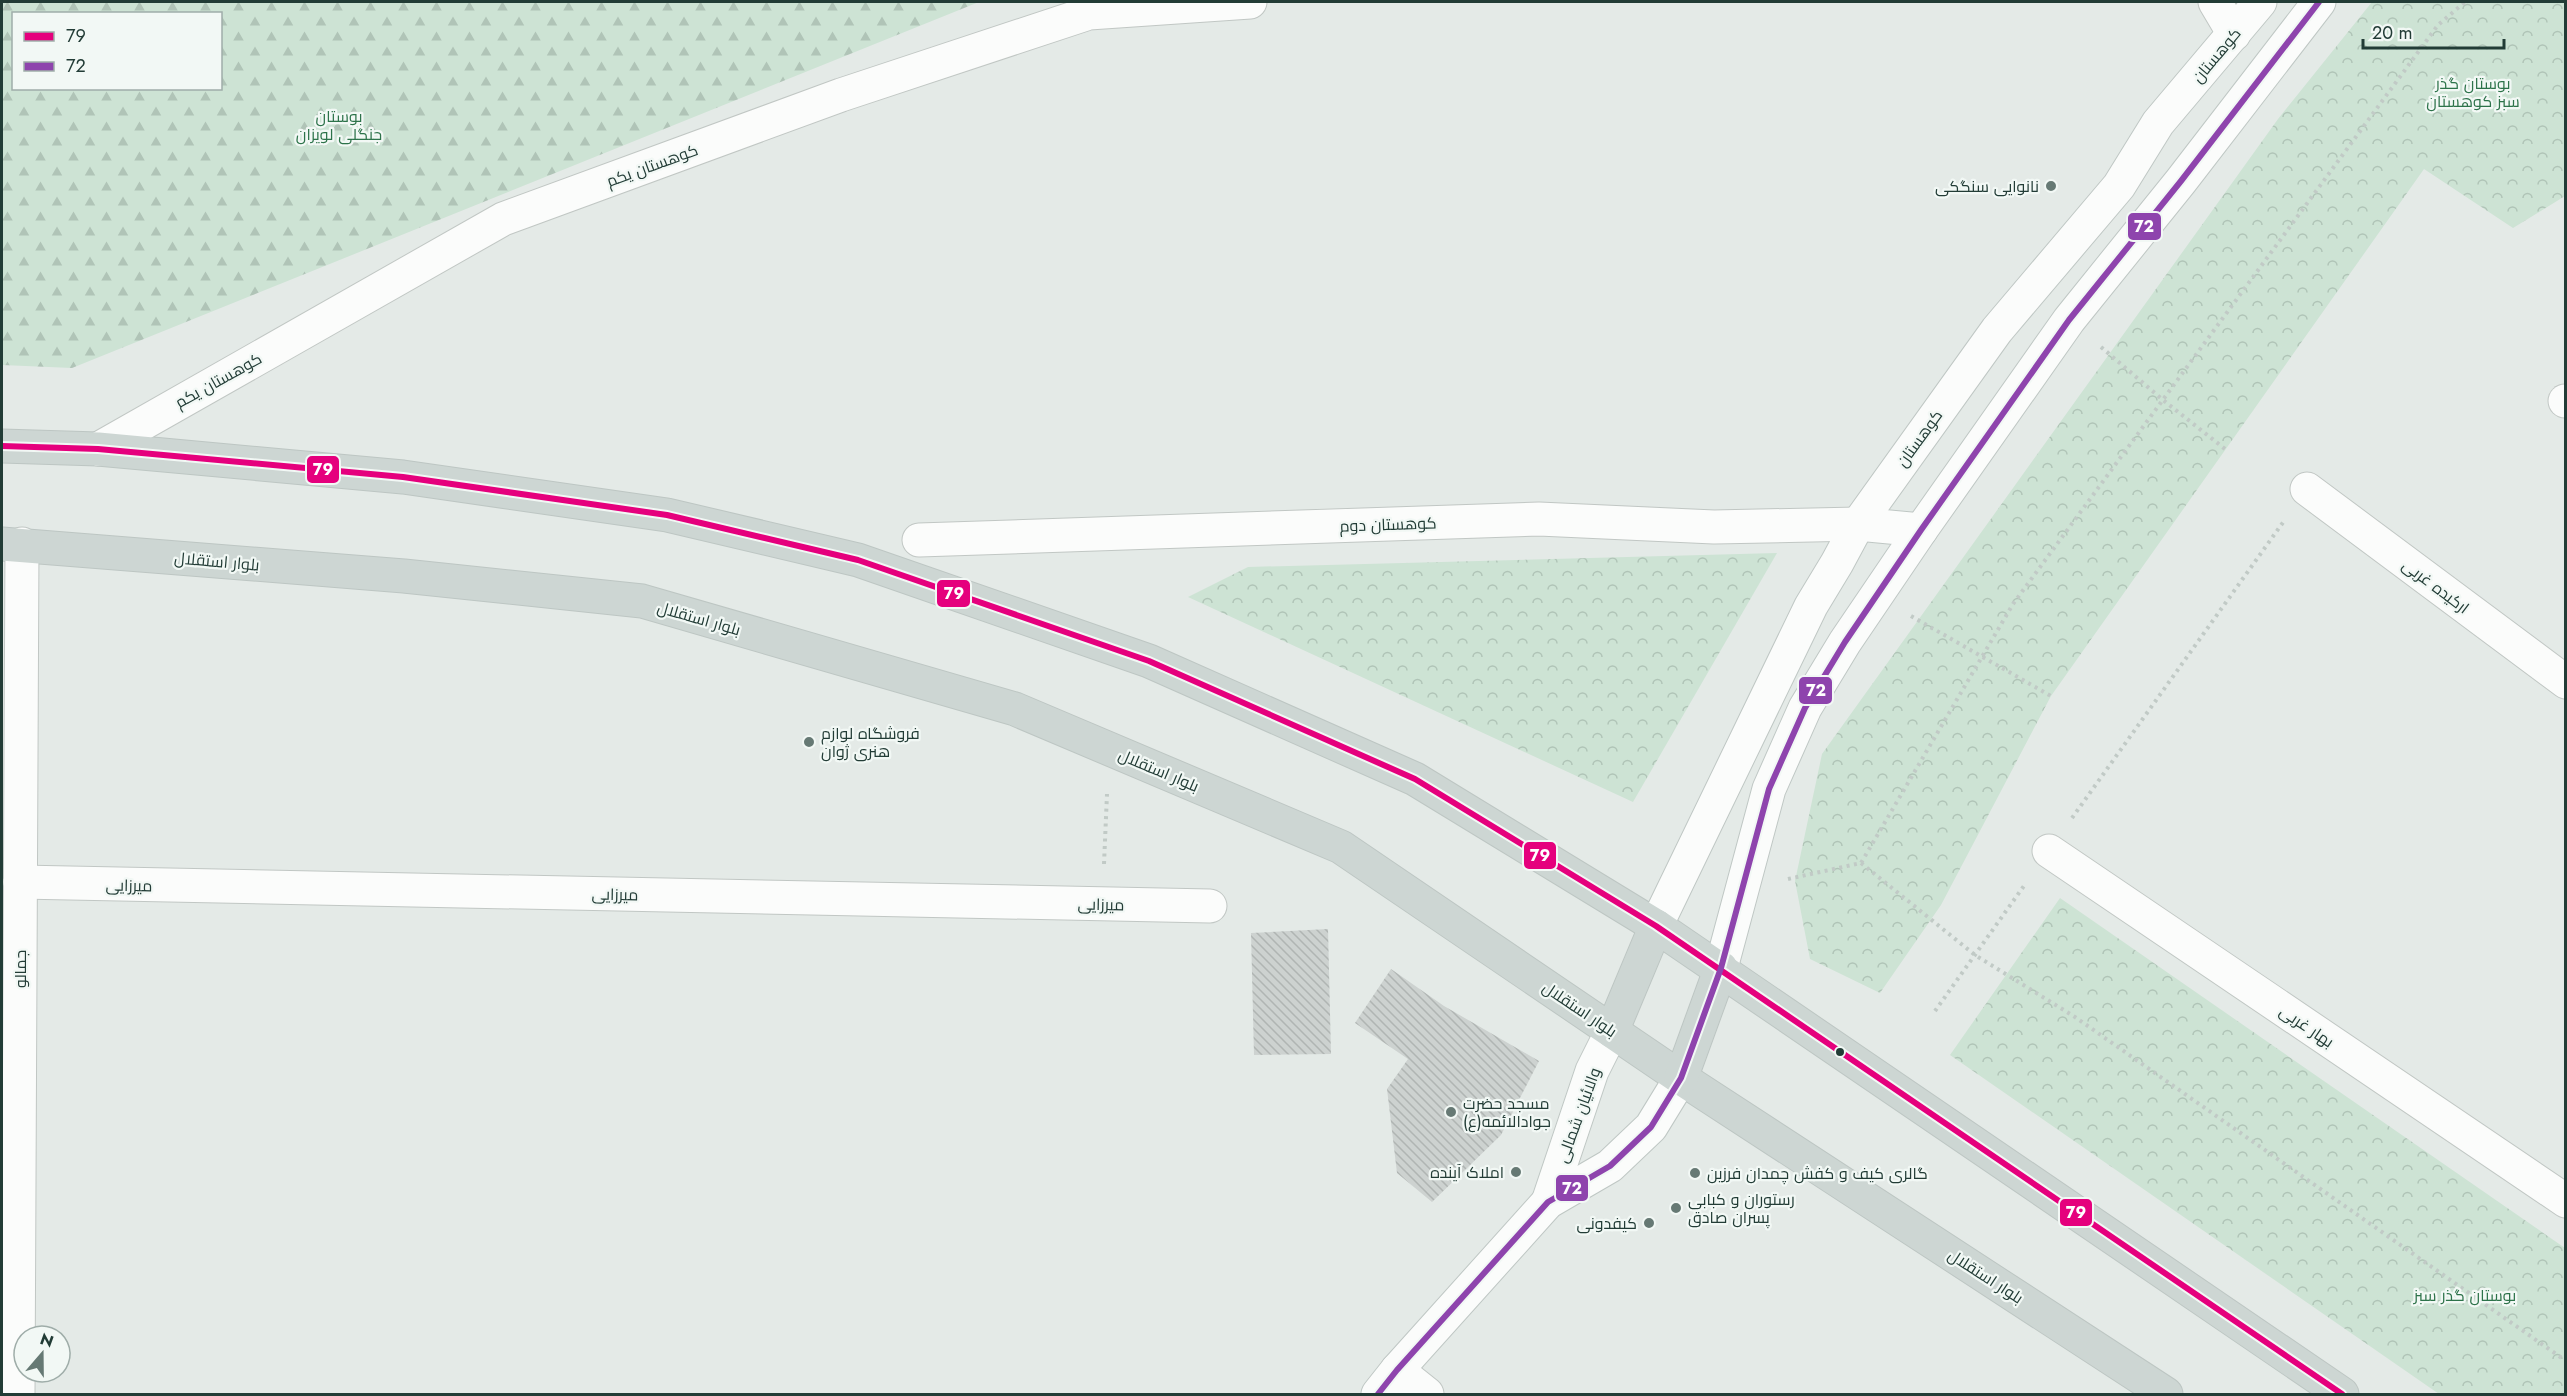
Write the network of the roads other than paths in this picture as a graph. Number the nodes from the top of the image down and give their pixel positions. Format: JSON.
{"nodes":[{"id":1,"x":1250,"y":2,"type":"edge"},
{"id":2,"x":2215,"y":2,"type":"edge"},
{"id":3,"x":2260,"y":2,"type":"edge"},
{"id":4,"x":2319,"y":2,"type":"edge"},
{"id":5,"x":1085,"y":7,"type":"edge"},
{"id":6,"x":2234,"y":34,"type":"junction"},
{"id":7,"x":2,"y":446,"type":"edge"},
{"id":8,"x":98,"y":448,"type":"junction"},
{"id":9,"x":2307,"y":489,"type":"road end"},
{"id":10,"x":1858,"y":524,"type":"junction"},
{"id":11,"x":1920,"y":530,"type":"junction"},
{"id":12,"x":919,"y":540,"type":"dead end"},
{"id":13,"x":12,"y":544,"type":"edge"},
{"id":14,"x":2565,"y":682,"type":"edge"},
{"id":15,"x":2049,"y":851,"type":"road end"},
{"id":16,"x":20,"y":882,"type":"junction"},
{"id":17,"x":1210,"y":906,"type":"dead end"},
{"id":18,"x":1656,"y":926,"type":"junction"},
{"id":19,"x":1720,"y":968,"type":"junction"},
{"id":20,"x":11,"y":971,"type":"edge"},
{"id":21,"x":1612,"y":1031,"type":"junction"},
{"id":22,"x":1681,"y":1078,"type":"junction"},
{"id":23,"x":2565,"y":1201,"type":"edge"},
{"id":24,"x":1548,"y":1202,"type":"junction"},
{"id":25,"x":1387,"y":1382,"type":"edge"},
{"id":26,"x":18,"y":1395,"type":"edge"},
{"id":27,"x":1427,"y":1395,"type":"edge"},
{"id":28,"x":2166,"y":1395,"type":"edge"},
{"id":29,"x":2342,"y":1395,"type":"edge"}],
"edges":[{"from":1,"to":5,"type":"street","name":"کوهستان یکم"},
{"from":2,"to":6,"type":"street"},
{"from":3,"to":6,"type":"street","name":"کوهستان"},
{"from":4,"to":11,"type":"street"},
{"from":5,"to":8,"type":"street","name":"کوهستان یکم"},
{"from":6,"to":10,"type":"street","name":"کوهستان"},
{"from":7,"to":8,"type":"main road"},
{"from":8,"to":18,"type":"main road"},
{"from":9,"to":14,"type":"street","name":"ارکیده غربی"},
{"from":10,"to":11,"type":"street","name":"کوهستان دوم"},
{"from":10,"to":12,"type":"street","name":"کوهستان دوم"},
{"from":10,"to":18,"type":"street","name":"کوهستان"},
{"from":11,"to":19,"type":"street"},
{"from":13,"to":16,"type":"street","name":"جمالو"},
{"from":13,"to":21,"type":"main road","name":"بلوار استقلال"},
{"from":15,"to":23,"type":"street","name":"بهار غربی"},
{"from":16,"to":17,"type":"street","name":"میرزایی"},
{"from":16,"to":20,"type":"street","name":"جمالو"},
{"from":18,"to":19,"type":"main road"},
{"from":18,"to":21,"type":"main road"},
{"from":19,"to":22,"type":"main road"},
{"from":19,"to":29,"type":"main road"},
{"from":20,"to":26,"type":"street","name":"جمالو"},
{"from":21,"to":22,"type":"main road","name":"بلوار استقلال"},
{"from":21,"to":24,"type":"street","name":"والائیان شمالی"},
{"from":22,"to":24,"type":"street","name":"والائیان شمالی"},
{"from":22,"to":28,"type":"main road","name":"بلوار استقلال"},
{"from":24,"to":25,"type":"street","name":"والائیان شمالی"},
{"from":25,"to":27,"type":"street"}]}
